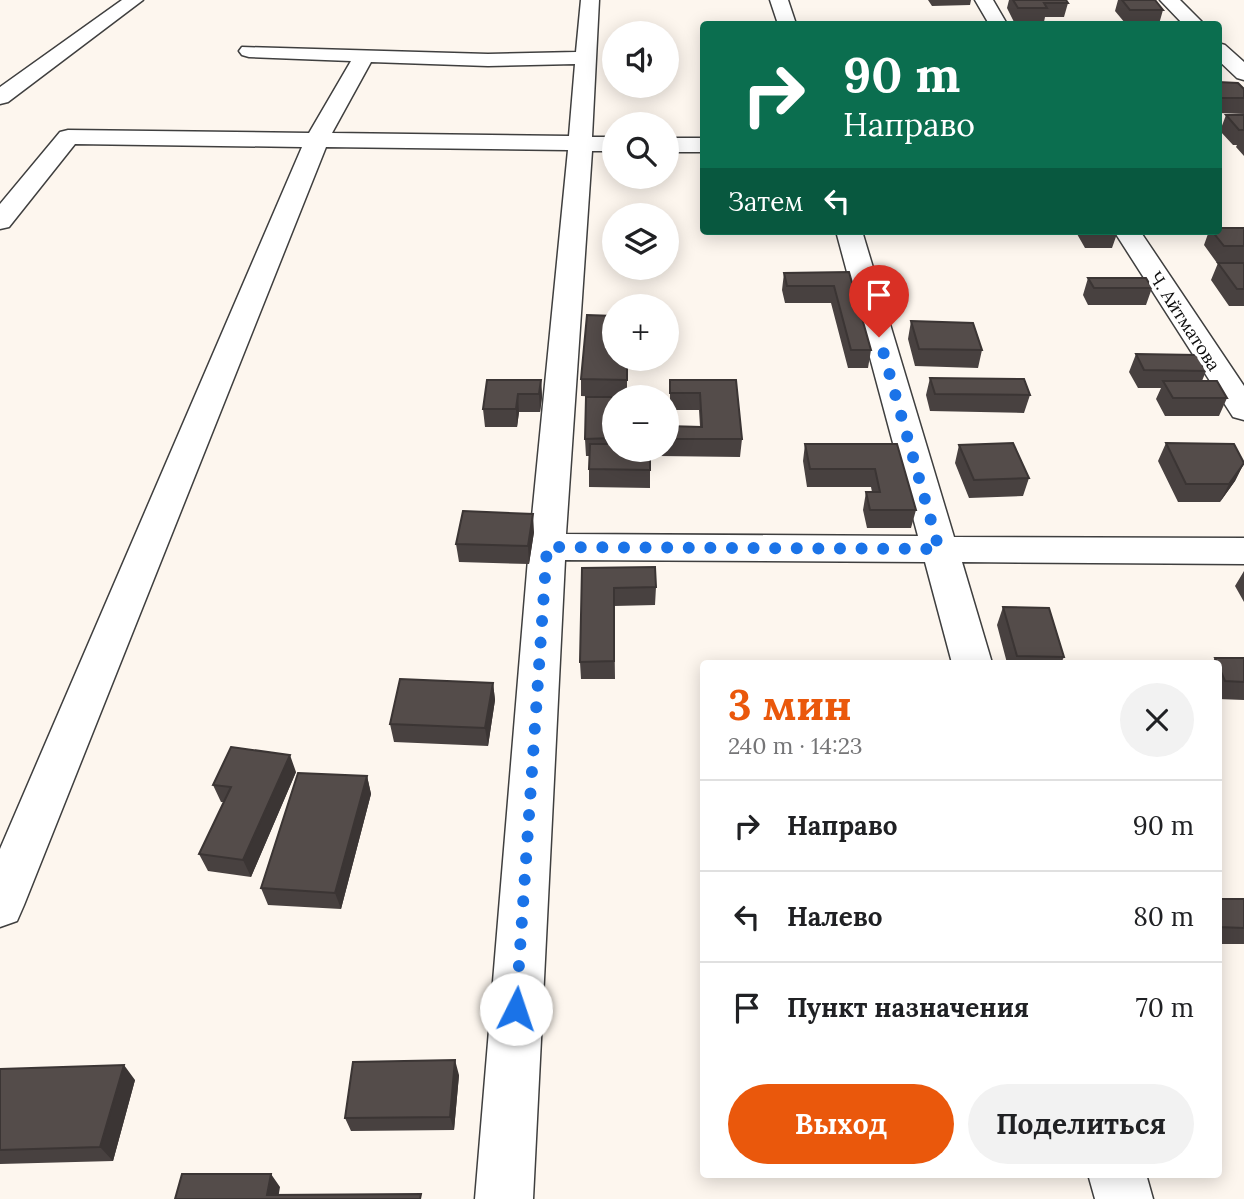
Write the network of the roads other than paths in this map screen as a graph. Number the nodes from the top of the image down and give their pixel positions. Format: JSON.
{"nodes":[{"id":1,"x":134,"y":0,"type":"edge"},
{"id":2,"x":590,"y":0,"type":"edge"},
{"id":3,"x":779,"y":0,"type":"edge"},
{"id":4,"x":984,"y":0,"type":"edge"},
{"id":5,"x":1169,"y":0,"type":"edge"},
{"id":6,"x":786,"y":21,"type":"edge"},
{"id":7,"x":996,"y":21,"type":"edge"},
{"id":8,"x":1191,"y":21,"type":"edge"},
{"id":9,"x":1244,"y":44,"type":"edge"},
{"id":10,"x":1222,"y":46,"type":"edge"},
{"id":11,"x":1222,"y":50,"type":"edge"},
{"id":12,"x":249,"y":51,"type":"dead end"},
{"id":13,"x":364,"y":56,"type":"junction"},
{"id":14,"x":586,"y":58,"type":"junction"},
{"id":15,"x":1244,"y":74,"type":"edge"},
{"id":16,"x":0,"y":97,"type":"edge"},
{"id":17,"x":316,"y":142,"type":"junction"},
{"id":18,"x":597,"y":144,"type":"edge"},
{"id":19,"x":679,"y":145,"type":"edge"},
{"id":20,"x":700,"y":145,"type":"edge"},
{"id":21,"x":0,"y":221,"type":"edge"},
{"id":22,"x":850,"y":235,"type":"edge"},
{"id":23,"x":1131,"y":235,"type":"edge"},
{"id":24,"x":1244,"y":410,"type":"edge"},
{"id":25,"x":547,"y":547,"type":"junction"},
{"id":26,"x":939,"y":549,"type":"junction"},
{"id":27,"x":1244,"y":551,"type":"edge"},
{"id":28,"x":971,"y":660,"type":"edge"},
{"id":29,"x":0,"y":904,"type":"edge"},
{"id":30,"x":1118,"y":1178,"type":"edge"},
{"id":31,"x":504,"y":1199,"type":"edge"},
{"id":32,"x":1124,"y":1199,"type":"edge"}],
"edges":[{"from":1,"to":16,"type":"street"},
{"from":2,"to":14,"type":"street"},
{"from":3,"to":6,"type":"street"},
{"from":4,"to":7,"type":"street"},
{"from":5,"to":8,"type":"street"},
{"from":9,"to":10,"type":"street"},
{"from":11,"to":15,"type":"street"},
{"from":12,"to":13,"type":"street"},
{"from":13,"to":14,"type":"street"},
{"from":13,"to":17,"type":"street"},
{"from":14,"to":18,"type":"street"},
{"from":17,"to":18,"type":"street"},
{"from":17,"to":21,"type":"street"},
{"from":17,"to":29,"type":"street"},
{"from":18,"to":25,"type":"street"},
{"from":19,"to":20,"type":"street"},
{"from":22,"to":26,"type":"street"},
{"from":23,"to":24,"type":"street","name":"Ч. Айтматова"},
{"from":25,"to":26,"type":"street"},
{"from":25,"to":31,"type":"street"},
{"from":26,"to":27,"type":"street"},
{"from":26,"to":28,"type":"street"},
{"from":30,"to":32,"type":"street"}]}
